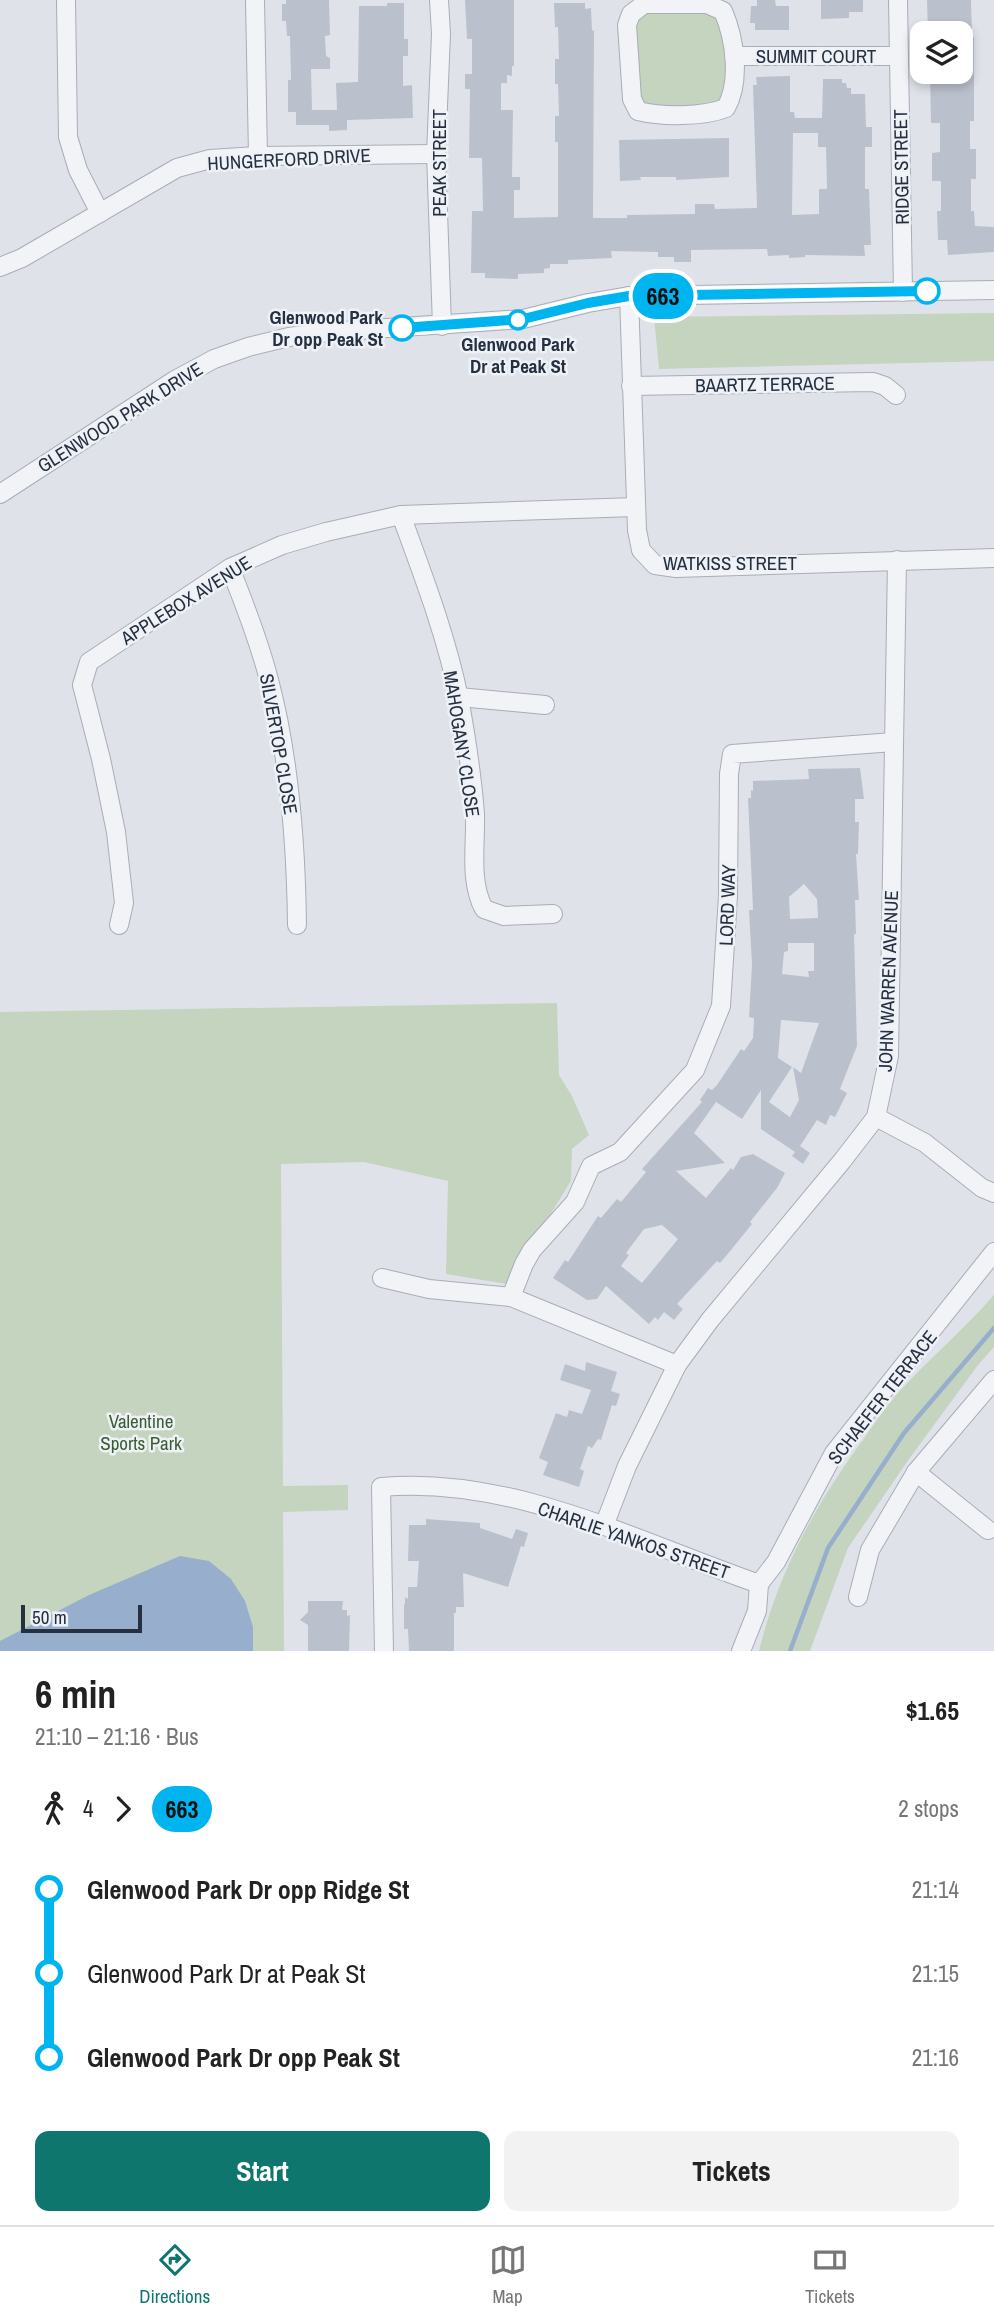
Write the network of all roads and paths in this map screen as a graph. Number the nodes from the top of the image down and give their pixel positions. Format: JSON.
{"nodes":[{"id":1,"x":66,"y":0,"type":"edge"},
{"id":2,"x":255,"y":0,"type":"edge"},
{"id":3,"x":439,"y":0,"type":"edge"},
{"id":4,"x":898,"y":0,"type":"edge"},
{"id":5,"x":734,"y":55,"type":"junction"},
{"id":6,"x":899,"y":56,"type":"junction"},
{"id":7,"x":436,"y":154,"type":"junction"},
{"id":8,"x":258,"y":156,"type":"junction"},
{"id":9,"x":100,"y":213,"type":"junction"},
{"id":10,"x":0,"y":267,"type":"edge"},
{"id":11,"x":994,"y":290,"type":"edge"},
{"id":12,"x":903,"y":292,"type":"junction"},
{"id":13,"x":629,"y":296,"type":"junction"},
{"id":14,"x":442,"y":326,"type":"junction"},
{"id":15,"x":631,"y":386,"type":"junction"},
{"id":16,"x":896,"y":395,"type":"dead end"},
{"id":17,"x":0,"y":494,"type":"edge"},
{"id":18,"x":635,"y":507,"type":"junction"},
{"id":19,"x":401,"y":515,"type":"junction"},
{"id":20,"x":994,"y":558,"type":"edge"},
{"id":21,"x":897,"y":560,"type":"junction"},
{"id":22,"x":230,"y":568,"type":"junction"},
{"id":23,"x":458,"y":696,"type":"junction"},
{"id":24,"x":545,"y":705,"type":"dead end"},
{"id":25,"x":894,"y":742,"type":"junction"},
{"id":26,"x":553,"y":914,"type":"dead end"},
{"id":27,"x":119,"y":925,"type":"dead end"},
{"id":28,"x":297,"y":925,"type":"dead end"},
{"id":29,"x":876,"y":1118,"type":"junction"},
{"id":30,"x":994,"y":1194,"type":"edge"},
{"id":31,"x":994,"y":1252,"type":"edge"},
{"id":32,"x":382,"y":1278,"type":"dead end"},
{"id":33,"x":511,"y":1297,"type":"junction"},
{"id":34,"x":677,"y":1365,"type":"junction"},
{"id":35,"x":994,"y":1380,"type":"edge"},
{"id":36,"x":916,"y":1472,"type":"junction"},
{"id":37,"x":604,"y":1526,"type":"junction"},
{"id":38,"x":988,"y":1530,"type":"dead end"},
{"id":39,"x":759,"y":1584,"type":"junction"},
{"id":40,"x":858,"y":1597,"type":"dead end"},
{"id":41,"x":384,"y":1651,"type":"edge"},
{"id":42,"x":741,"y":1651,"type":"edge"}],
"edges":[{"from":1,"to":9,"type":"street"},
{"from":2,"to":8,"type":"street"},
{"from":3,"to":7,"type":"street","name":"PEAK STREET"},
{"from":4,"to":6,"type":"street","name":"RIDGE STREET"},
{"from":5,"to":5,"type":"street","name":"SUMMIT COURT"},
{"from":5,"to":6,"type":"street","name":"SUMMIT COURT"},
{"from":6,"to":12,"type":"street","name":"RIDGE STREET"},
{"from":7,"to":8,"type":"street","name":"HUNGERFORD DRIVE"},
{"from":7,"to":14,"type":"street","name":"PEAK STREET"},
{"from":8,"to":9,"type":"street","name":"HUNGERFORD DRIVE"},
{"from":9,"to":10,"type":"street","name":"HUNGERFORD DRIVE"},
{"from":11,"to":12,"type":"street","name":"GLENWOOD PARK DRIVE"},
{"from":12,"to":13,"type":"street","name":"GLENWOOD PARK DRIVE"},
{"from":13,"to":14,"type":"street","name":"GLENWOOD PARK DRIVE"},
{"from":13,"to":15,"type":"street","name":"WATKISS STREET"},
{"from":14,"to":17,"type":"street","name":"GLENWOOD PARK DRIVE"},
{"from":15,"to":16,"type":"street","name":"BAARTZ TERRACE"},
{"from":15,"to":18,"type":"street","name":"WATKISS STREET"},
{"from":18,"to":19,"type":"street","name":"APPLEBOX AVENUE"},
{"from":18,"to":21,"type":"street","name":"WATKISS STREET"},
{"from":19,"to":22,"type":"street","name":"APPLEBOX AVENUE"},
{"from":19,"to":23,"type":"street","name":"MAHOGANY CLOSE"},
{"from":20,"to":21,"type":"street","name":"WATKISS STREET"},
{"from":21,"to":25,"type":"street","name":"JOHN WARREN AVENUE"},
{"from":22,"to":27,"type":"street","name":"APPLEBOX AVENUE"},
{"from":22,"to":28,"type":"street","name":"SILVERTOP CLOSE"},
{"from":23,"to":24,"type":"street"},
{"from":23,"to":26,"type":"street","name":"MAHOGANY CLOSE"},
{"from":25,"to":29,"type":"street","name":"JOHN WARREN AVENUE"},
{"from":25,"to":33,"type":"street","name":"LORD WAY"},
{"from":29,"to":30,"type":"street"},
{"from":29,"to":34,"type":"street","name":"JOHN WARREN AVENUE"},
{"from":31,"to":39,"type":"street","name":"SCHAEFER TERRACE"},
{"from":32,"to":33,"type":"street"},
{"from":33,"to":34,"type":"street"},
{"from":34,"to":37,"type":"street","name":"JOHN WARREN AVENUE"},
{"from":35,"to":36,"type":"street"},
{"from":36,"to":38,"type":"street"},
{"from":36,"to":40,"type":"street"},
{"from":37,"to":39,"type":"street","name":"CHARLIE YANKOS STREET"},
{"from":37,"to":41,"type":"street","name":"CHARLIE YANKOS STREET"},
{"from":39,"to":42,"type":"street"}]}
